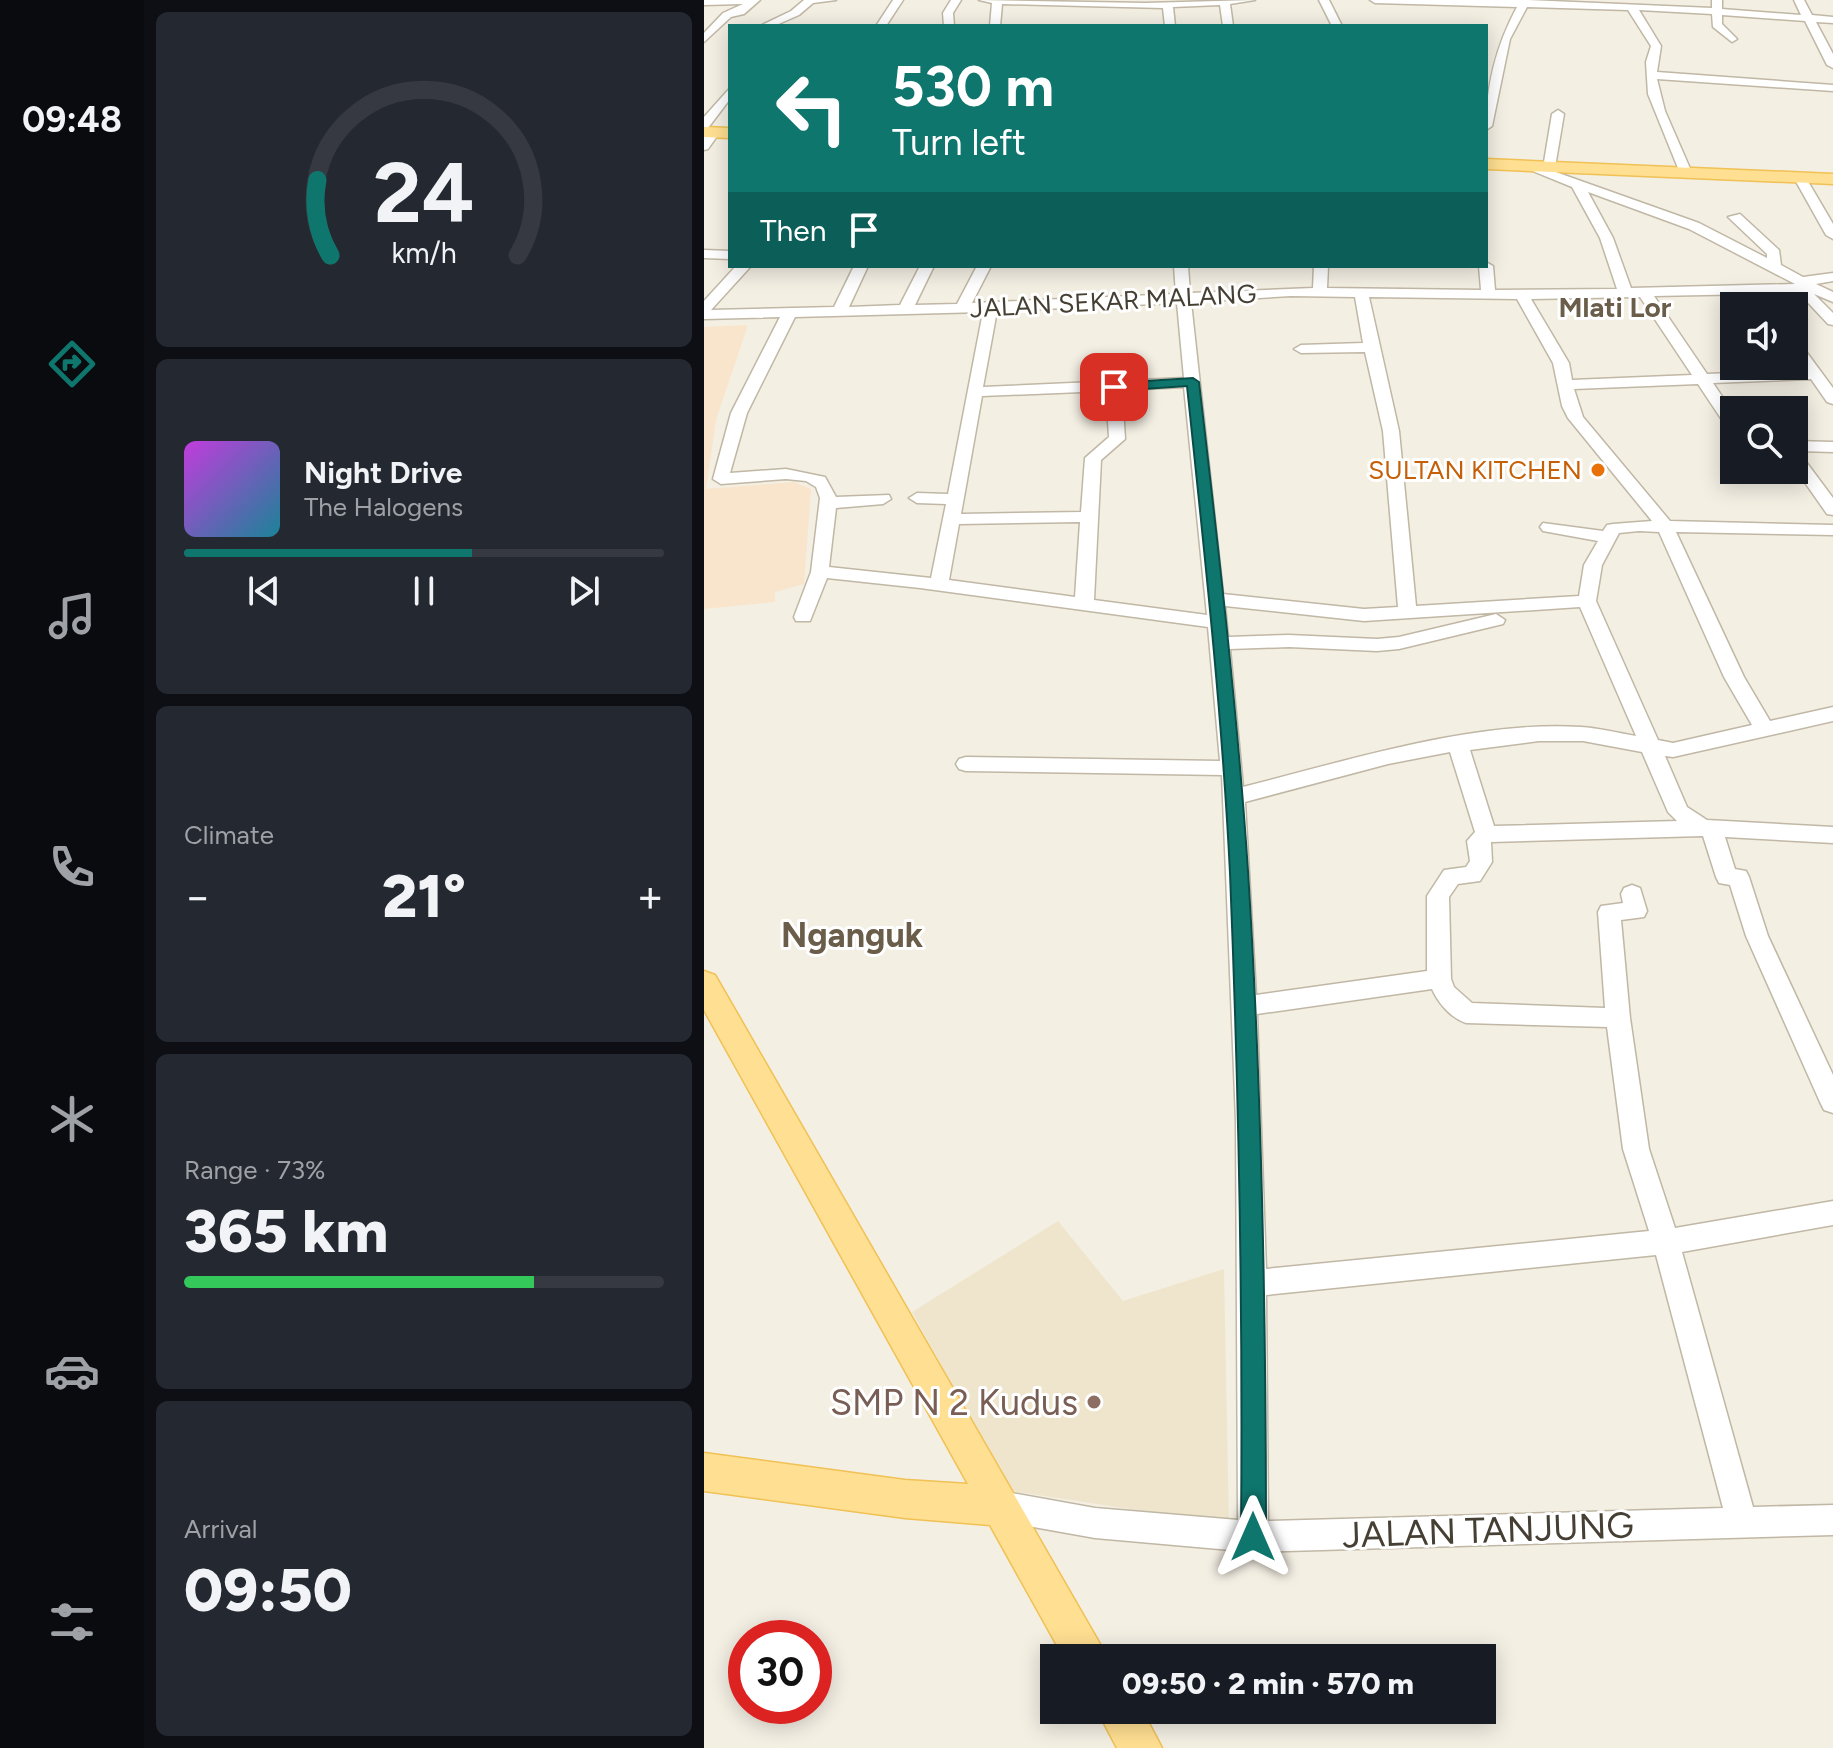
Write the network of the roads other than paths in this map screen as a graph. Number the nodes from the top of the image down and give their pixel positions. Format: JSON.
{"nodes":[{"id":1,"x":755,"y":0,"type":"edge"},
{"id":2,"x":810,"y":0,"type":"edge"},
{"id":3,"x":831,"y":0,"type":"edge"},
{"id":4,"x":898,"y":0,"type":"edge"},
{"id":5,"x":956,"y":0,"type":"edge"},
{"id":6,"x":984,"y":0,"type":"edge"},
{"id":7,"x":1224,"y":0,"type":"edge"},
{"id":8,"x":1250,"y":0,"type":"edge"},
{"id":9,"x":1324,"y":0,"type":"edge"},
{"id":10,"x":1375,"y":0,"type":"edge"},
{"id":11,"x":1408,"y":0,"type":"edge"},
{"id":12,"x":1717,"y":0,"type":"edge"},
{"id":13,"x":1799,"y":0,"type":"edge"},
{"id":14,"x":1001,"y":1,"type":"edge"},
{"id":15,"x":1470,"y":1,"type":"edge"},
{"id":16,"x":704,"y":2,"type":"edge"},
{"id":17,"x":1116,"y":2,"type":"edge"},
{"id":18,"x":1524,"y":2,"type":"edge"},
{"id":19,"x":1592,"y":3,"type":"edge"},
{"id":20,"x":1661,"y":4,"type":"edge"},
{"id":21,"x":1168,"y":5,"type":"junction"},
{"id":22,"x":1632,"y":7,"type":"junction"},
{"id":23,"x":1719,"y":14,"type":"junction"},
{"id":24,"x":1109,"y":15,"type":"dead end"},
{"id":25,"x":1808,"y":19,"type":"junction"},
{"id":26,"x":1833,"y":20,"type":"edge"},
{"id":27,"x":770,"y":24,"type":"edge"},
{"id":28,"x":882,"y":24,"type":"edge"},
{"id":29,"x":949,"y":24,"type":"edge"},
{"id":30,"x":995,"y":24,"type":"edge"},
{"id":31,"x":1170,"y":24,"type":"edge"},
{"id":32,"x":1228,"y":24,"type":"edge"},
{"id":33,"x":1336,"y":24,"type":"edge"},
{"id":34,"x":704,"y":39,"type":"edge"},
{"id":35,"x":1732,"y":39,"type":"dead end"},
{"id":36,"x":1826,"y":47,"type":"edge"},
{"id":37,"x":1833,"y":65,"type":"edge"},
{"id":38,"x":1653,"y":75,"type":"junction"},
{"id":39,"x":1833,"y":88,"type":"edge"},
{"id":40,"x":728,"y":96,"type":"edge"},
{"id":41,"x":1558,"y":114,"type":"dead end"},
{"id":42,"x":1488,"y":116,"type":"edge"},
{"id":43,"x":713,"y":130,"type":"edge"},
{"id":44,"x":704,"y":146,"type":"edge"},
{"id":45,"x":1488,"y":164,"type":"edge"},
{"id":46,"x":1529,"y":167,"type":"junction"},
{"id":47,"x":1549,"y":167,"type":"junction"},
{"id":48,"x":1686,"y":173,"type":"junction"},
{"id":49,"x":1800,"y":178,"type":"junction"},
{"id":50,"x":1833,"y":179,"type":"edge"},
{"id":51,"x":1578,"y":187,"type":"junction"},
{"id":52,"x":1735,"y":217,"type":"dead end"},
{"id":53,"x":1833,"y":235,"type":"edge"},
{"id":54,"x":704,"y":254,"type":"edge"},
{"id":55,"x":728,"y":255,"type":"edge"},
{"id":56,"x":1774,"y":265,"type":"junction"},
{"id":57,"x":742,"y":268,"type":"edge"},
{"id":58,"x":860,"y":268,"type":"edge"},
{"id":59,"x":926,"y":268,"type":"edge"},
{"id":60,"x":983,"y":268,"type":"edge"},
{"id":61,"x":1181,"y":268,"type":"edge"},
{"id":62,"x":1321,"y":268,"type":"edge"},
{"id":63,"x":1486,"y":268,"type":"edge"},
{"id":64,"x":1833,"y":277,"type":"edge"},
{"id":65,"x":1803,"y":285,"type":"junction"},
{"id":66,"x":1725,"y":291,"type":"joint"},
{"id":67,"x":1320,"y":292,"type":"junction"},
{"id":68,"x":1361,"y":292,"type":"junction"},
{"id":69,"x":1626,"y":294,"type":"junction"},
{"id":70,"x":1645,"y":294,"type":"junction"},
{"id":71,"x":1488,"y":295,"type":"junction"},
{"id":72,"x":1522,"y":295,"type":"junction"},
{"id":73,"x":1833,"y":298,"type":"edge"},
{"id":74,"x":1184,"y":299,"type":"junction"},
{"id":75,"x":991,"y":307,"type":"junction"},
{"id":76,"x":906,"y":308,"type":"junction"},
{"id":77,"x":962,"y":308,"type":"junction"},
{"id":78,"x":840,"y":310,"type":"junction"},
{"id":79,"x":704,"y":312,"type":"edge"},
{"id":80,"x":790,"y":312,"type":"junction"},
{"id":81,"x":1833,"y":321,"type":"edge"},
{"id":82,"x":1371,"y":347,"type":"junction"},
{"id":83,"x":1301,"y":349,"type":"dead end"},
{"id":84,"x":1808,"y":364,"type":"edge"},
{"id":85,"x":1815,"y":374,"type":"junction"},
{"id":86,"x":1701,"y":378,"type":"junction"},
{"id":87,"x":1193,"y":382,"type":"junction"},
{"id":88,"x":1567,"y":385,"type":"junction"},
{"id":89,"x":1114,"y":387,"type":"junction"},
{"id":90,"x":975,"y":392,"type":"junction"},
{"id":91,"x":1833,"y":399,"type":"edge"},
{"id":92,"x":1720,"y":406,"type":"edge"},
{"id":93,"x":1808,"y":446,"type":"edge"},
{"id":94,"x":1833,"y":447,"type":"edge"},
{"id":95,"x":1808,"y":475,"type":"edge"},
{"id":96,"x":917,"y":498,"type":"dead end"},
{"id":97,"x":883,"y":499,"type":"dead end"},
{"id":98,"x":953,"y":499,"type":"junction"},
{"id":99,"x":827,"y":503,"type":"junction"},
{"id":100,"x":1833,"y":510,"type":"edge"},
{"id":101,"x":1090,"y":517,"type":"junction"},
{"id":102,"x":950,"y":519,"type":"junction"},
{"id":103,"x":1665,"y":526,"type":"junction"},
{"id":104,"x":1549,"y":527,"type":"dead end"},
{"id":105,"x":1833,"y":530,"type":"edge"},
{"id":106,"x":1606,"y":537,"type":"junction"},
{"id":107,"x":820,"y":572,"type":"junction"},
{"id":108,"x":939,"y":583,"type":"junction"},
{"id":109,"x":1589,"y":605,"type":"junction"},
{"id":110,"x":1084,"y":606,"type":"junction"},
{"id":111,"x":1408,"y":614,"type":"junction"},
{"id":112,"x":803,"y":617,"type":"dead end"},
{"id":113,"x":1219,"y":621,"type":"junction"},
{"id":114,"x":1829,"y":720,"type":"edge"},
{"id":115,"x":1764,"y":728,"type":"junction"},
{"id":116,"x":1458,"y":744,"type":"junction"},
{"id":117,"x":1648,"y":747,"type":"junction"},
{"id":118,"x":966,"y":764,"type":"dead end"},
{"id":119,"x":1230,"y":768,"type":"junction"},
{"id":120,"x":1233,"y":797,"type":"junction"},
{"id":121,"x":1708,"y":829,"type":"junction"},
{"id":122,"x":1486,"y":834,"type":"junction"},
{"id":123,"x":1833,"y":835,"type":"edge"},
{"id":124,"x":1632,"y":894,"type":"dead end"},
{"id":125,"x":1439,"y":979,"type":"junction"},
{"id":126,"x":704,"y":983,"type":"edge"},
{"id":127,"x":1244,"y":1006,"type":"junction"},
{"id":128,"x":1618,"y":1018,"type":"junction"},
{"id":129,"x":1833,"y":1102,"type":"edge"},
{"id":130,"x":1833,"y":1213,"type":"edge"},
{"id":131,"x":1666,"y":1242,"type":"junction"},
{"id":132,"x":1254,"y":1283,"type":"junction"},
{"id":133,"x":704,"y":1472,"type":"edge"},
{"id":134,"x":1000,"y":1506,"type":"junction"},
{"id":135,"x":1833,"y":1520,"type":"edge"},
{"id":136,"x":1742,"y":1523,"type":"junction"},
{"id":137,"x":1253,"y":1537,"type":"junction"},
{"id":138,"x":1079,"y":1644,"type":"edge"},
{"id":139,"x":1126,"y":1724,"type":"edge"},
{"id":140,"x":1141,"y":1748,"type":"edge"}],
"edges":[{"from":1,"to":16,"type":"street"},
{"from":1,"to":34,"type":"street"},
{"from":2,"to":3,"type":"street"},
{"from":2,"to":27,"type":"street"},
{"from":4,"to":28,"type":"street"},
{"from":5,"to":29,"type":"street"},
{"from":6,"to":14,"type":"street"},
{"from":7,"to":8,"type":"street"},
{"from":7,"to":21,"type":"street"},
{"from":7,"to":32,"type":"street"},
{"from":9,"to":33,"type":"street"},
{"from":10,"to":11,"type":"street"},
{"from":11,"to":15,"type":"street"},
{"from":12,"to":23,"type":"street"},
{"from":13,"to":25,"type":"street"},
{"from":14,"to":17,"type":"street"},
{"from":14,"to":30,"type":"street"},
{"from":15,"to":18,"type":"street"},
{"from":17,"to":21,"type":"street"},
{"from":17,"to":24,"type":"street"},
{"from":18,"to":19,"type":"street"},
{"from":18,"to":42,"type":"street"},
{"from":19,"to":22,"type":"street"},
{"from":20,"to":22,"type":"street"},
{"from":20,"to":23,"type":"street"},
{"from":21,"to":31,"type":"street"},
{"from":22,"to":38,"type":"street"},
{"from":23,"to":25,"type":"street"},
{"from":23,"to":35,"type":"street"},
{"from":25,"to":26,"type":"street"},
{"from":25,"to":36,"type":"street"},
{"from":36,"to":37,"type":"street"},
{"from":38,"to":39,"type":"street"},
{"from":38,"to":48,"type":"street"},
{"from":40,"to":43,"type":"street"},
{"from":41,"to":47,"type":"street"},
{"from":43,"to":44,"type":"street"},
{"from":45,"to":46,"type":"main road"},
{"from":46,"to":47,"type":"main road"},
{"from":46,"to":51,"type":"street"},
{"from":47,"to":48,"type":"main road"},
{"from":48,"to":49,"type":"main road"},
{"from":49,"to":50,"type":"main road"},
{"from":49,"to":53,"type":"street"},
{"from":51,"to":56,"type":"street"},
{"from":51,"to":69,"type":"street"},
{"from":52,"to":56,"type":"street"},
{"from":54,"to":55,"type":"street"},
{"from":56,"to":65,"type":"street"},
{"from":57,"to":79,"type":"street"},
{"from":58,"to":78,"type":"street"},
{"from":59,"to":76,"type":"street"},
{"from":60,"to":77,"type":"street"},
{"from":61,"to":74,"type":"street"},
{"from":62,"to":67,"type":"street"},
{"from":63,"to":71,"type":"street"},
{"from":64,"to":65,"type":"street","name":"JALAN SEKAR MALANG"},
{"from":65,"to":66,"type":"street","name":"JALAN SEKAR MALANG"},
{"from":65,"to":73,"type":"street"},
{"from":65,"to":81,"type":"street"},
{"from":66,"to":70,"type":"street","name":"JALAN SEKAR MALANG"},
{"from":67,"to":68,"type":"street","name":"JALAN SEKAR MALANG"},
{"from":67,"to":74,"type":"street","name":"JALAN SEKAR MALANG"},
{"from":68,"to":71,"type":"street","name":"JALAN SEKAR MALANG"},
{"from":68,"to":82,"type":"street"},
{"from":69,"to":70,"type":"street","name":"JALAN SEKAR MALANG"},
{"from":69,"to":72,"type":"street","name":"JALAN SEKAR MALANG"},
{"from":70,"to":86,"type":"street"},
{"from":71,"to":72,"type":"street","name":"JALAN SEKAR MALANG"},
{"from":72,"to":88,"type":"street"},
{"from":74,"to":75,"type":"street","name":"JALAN SEKAR MALANG"},
{"from":74,"to":87,"type":"street"},
{"from":75,"to":77,"type":"street","name":"JALAN SEKAR MALANG"},
{"from":75,"to":90,"type":"street"},
{"from":76,"to":77,"type":"street","name":"JALAN SEKAR MALANG"},
{"from":76,"to":78,"type":"street","name":"JALAN SEKAR MALANG"},
{"from":78,"to":80,"type":"street","name":"JALAN SEKAR MALANG"},
{"from":79,"to":80,"type":"street","name":"JALAN SEKAR MALANG"},
{"from":80,"to":99,"type":"street"},
{"from":82,"to":83,"type":"street"},
{"from":82,"to":111,"type":"street"},
{"from":84,"to":85,"type":"street"},
{"from":85,"to":86,"type":"street"},
{"from":85,"to":91,"type":"street"},
{"from":86,"to":88,"type":"street"},
{"from":86,"to":92,"type":"street"},
{"from":87,"to":89,"type":"street"},
{"from":87,"to":113,"type":"street"},
{"from":88,"to":103,"type":"street"},
{"from":89,"to":90,"type":"street"},
{"from":89,"to":101,"type":"street"},
{"from":90,"to":98,"type":"street"},
{"from":93,"to":94,"type":"street"},
{"from":95,"to":100,"type":"street"},
{"from":96,"to":98,"type":"street"},
{"from":97,"to":99,"type":"street"},
{"from":98,"to":102,"type":"street"},
{"from":99,"to":107,"type":"street"},
{"from":101,"to":102,"type":"street"},
{"from":101,"to":110,"type":"street"},
{"from":102,"to":108,"type":"street"},
{"from":103,"to":105,"type":"street"},
{"from":103,"to":106,"type":"street"},
{"from":103,"to":115,"type":"street"},
{"from":104,"to":106,"type":"street"},
{"from":106,"to":109,"type":"street"},
{"from":107,"to":108,"type":"street"},
{"from":107,"to":112,"type":"street"},
{"from":108,"to":110,"type":"street"},
{"from":109,"to":111,"type":"street"},
{"from":109,"to":113,"type":"street"},
{"from":109,"to":117,"type":"street"},
{"from":110,"to":113,"type":"street"},
{"from":111,"to":113,"type":"street"},
{"from":113,"to":119,"type":"street"},
{"from":114,"to":115,"type":"street"},
{"from":115,"to":117,"type":"street"},
{"from":116,"to":117,"type":"street"},
{"from":116,"to":120,"type":"street"},
{"from":116,"to":122,"type":"street"},
{"from":117,"to":121,"type":"street"},
{"from":118,"to":119,"type":"street"},
{"from":119,"to":120,"type":"street"},
{"from":120,"to":127,"type":"street"},
{"from":121,"to":122,"type":"street"},
{"from":121,"to":123,"type":"street"},
{"from":121,"to":129,"type":"street"},
{"from":122,"to":125,"type":"street"},
{"from":124,"to":128,"type":"street"},
{"from":125,"to":127,"type":"street"},
{"from":125,"to":128,"type":"street"},
{"from":126,"to":134,"type":"main road"},
{"from":127,"to":132,"type":"street"},
{"from":128,"to":131,"type":"street"},
{"from":130,"to":131,"type":"street"},
{"from":131,"to":132,"type":"street"},
{"from":131,"to":136,"type":"street"},
{"from":132,"to":137,"type":"street"},
{"from":133,"to":134,"type":"main road"},
{"from":134,"to":137,"type":"street","name":"JALAN TANJUNG"},
{"from":134,"to":138,"type":"main road"},
{"from":135,"to":136,"type":"street","name":"JALAN TANJUNG"},
{"from":136,"to":137,"type":"street","name":"JALAN TANJUNG"},
{"from":139,"to":140,"type":"main road"}]}
